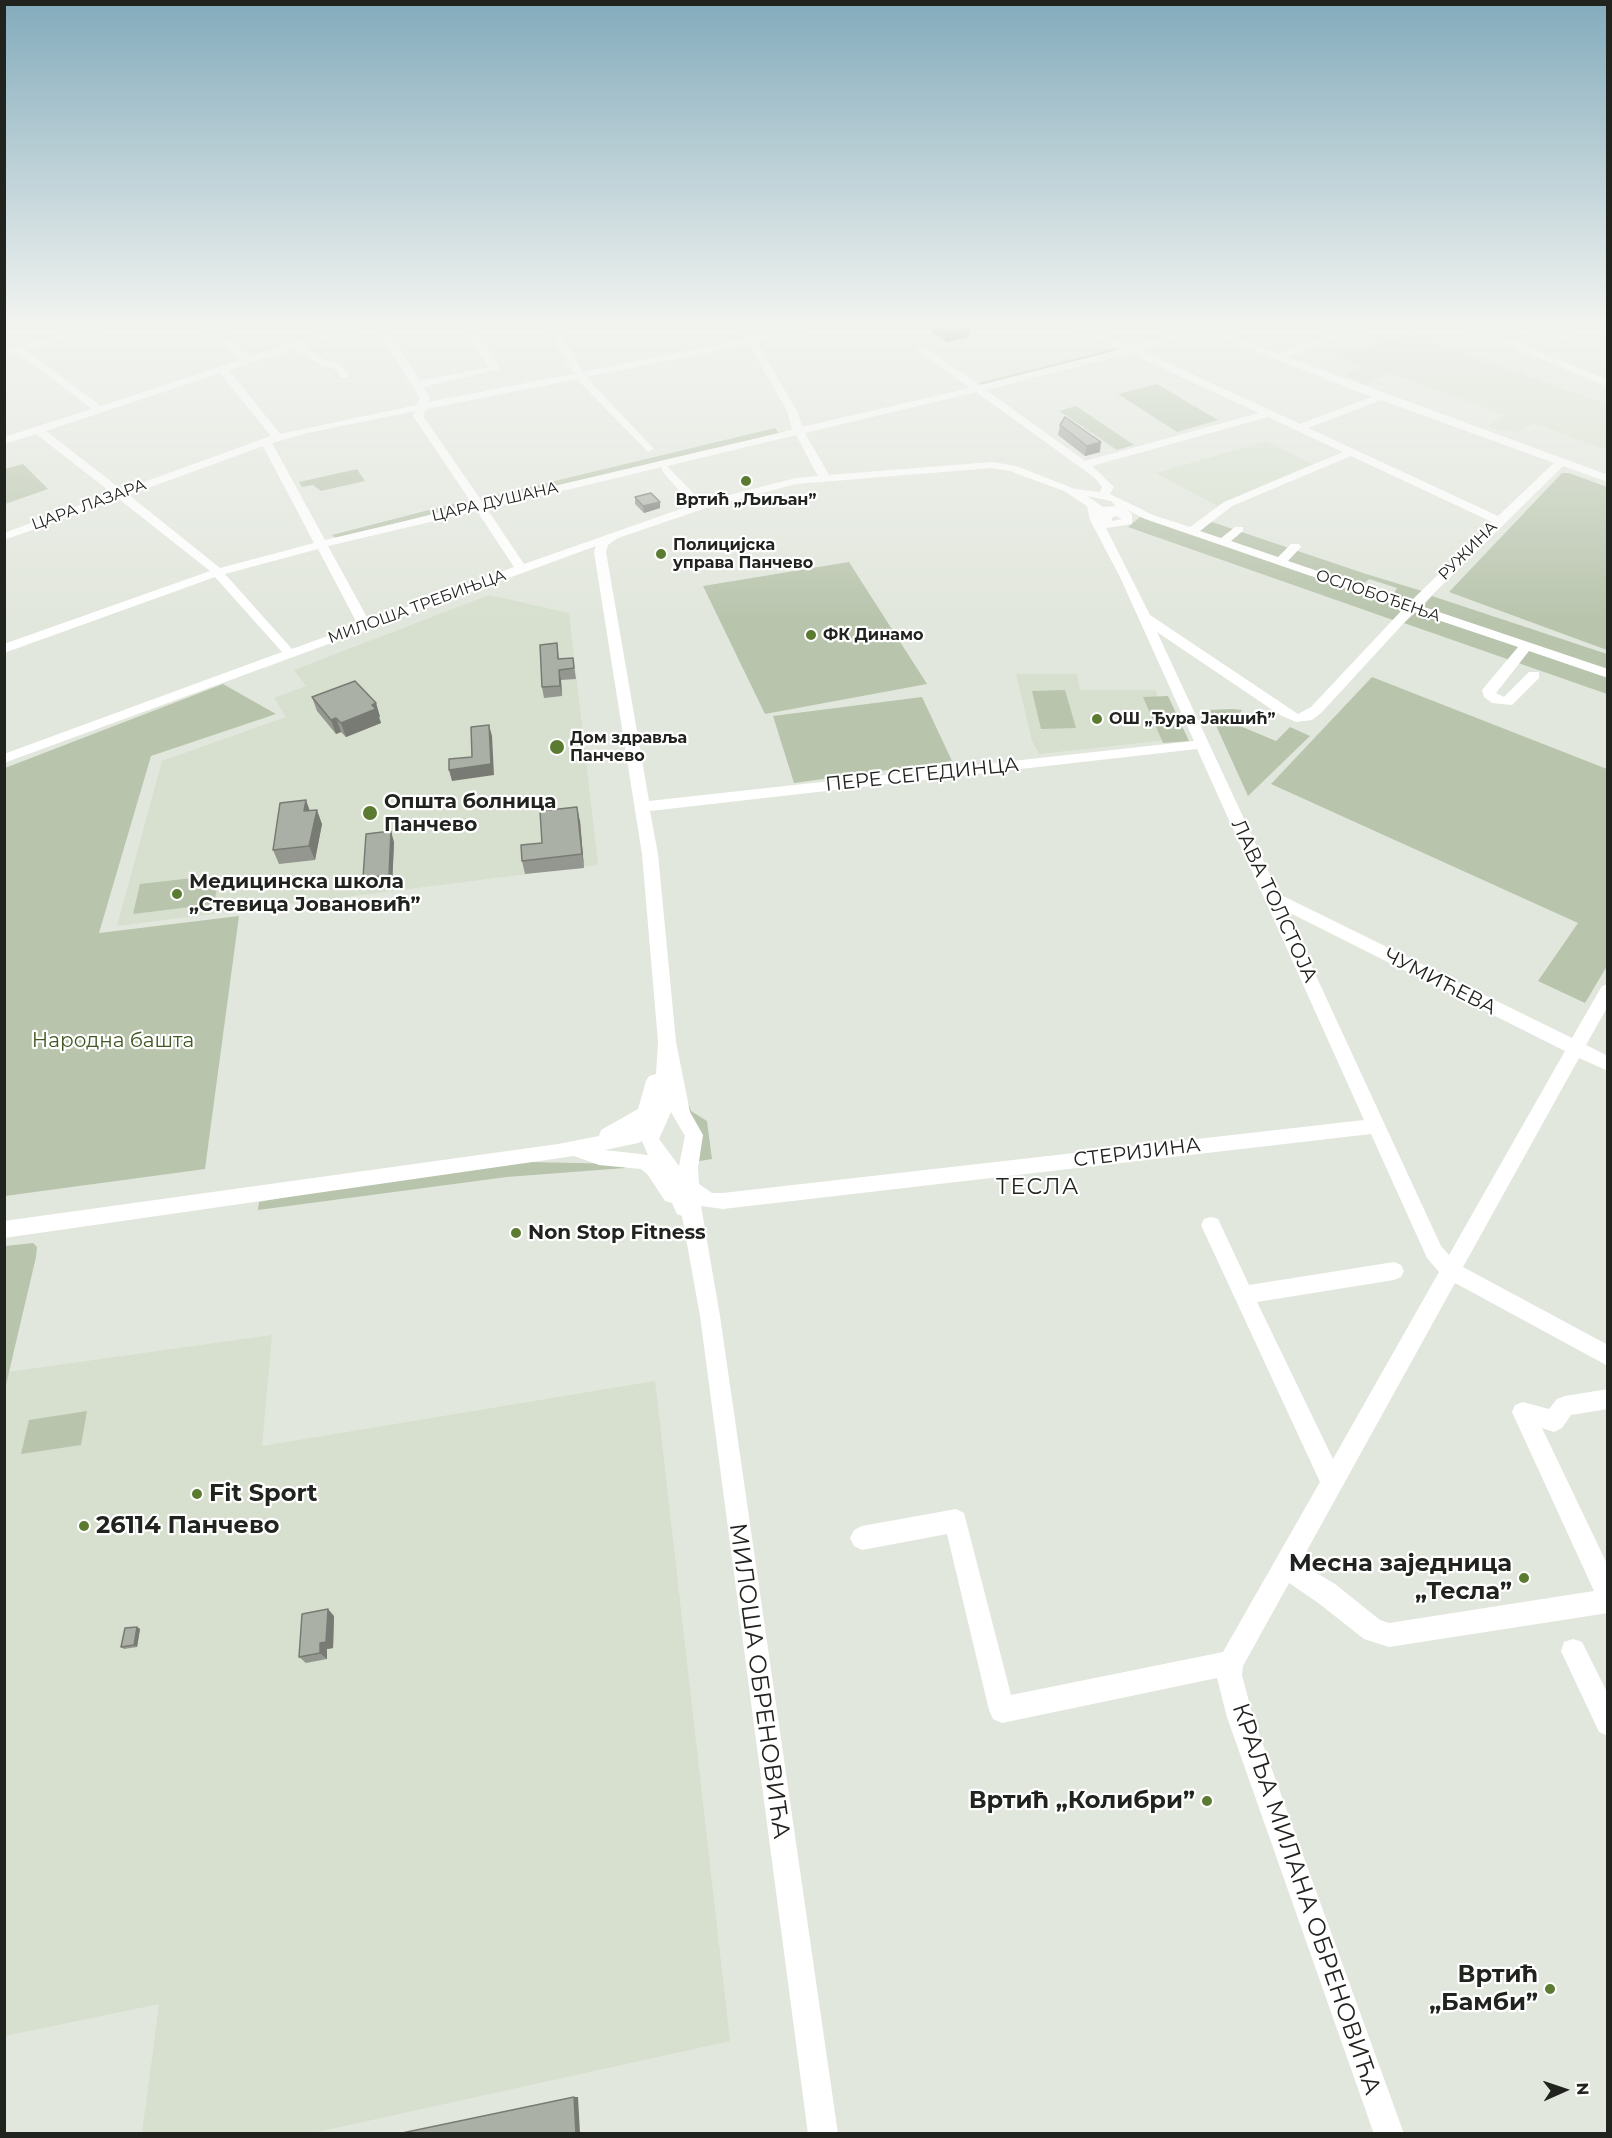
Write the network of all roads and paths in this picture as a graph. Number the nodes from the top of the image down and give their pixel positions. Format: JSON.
{"nodes":[{"id":1,"x":60,"y":423,"type":"edge"},
{"id":2,"x":260,"y":423,"type":"edge"},
{"id":3,"x":348,"y":423,"type":"edge"},
{"id":4,"x":422,"y":423,"type":"edge"},
{"id":5,"x":624,"y":423,"type":"edge"},
{"id":6,"x":806,"y":423,"type":"edge"},
{"id":7,"x":1024,"y":423,"type":"edge"},
{"id":8,"x":1236,"y":423,"type":"edge"},
{"id":9,"x":1287,"y":423,"type":"edge"},
{"id":10,"x":1313,"y":423,"type":"edge"},
{"id":11,"x":1452,"y":423,"type":"edge"},
{"id":12,"x":800,"y":424,"type":"junction"},
{"id":13,"x":1299,"y":428,"type":"junction"},
{"id":14,"x":38,"y":430,"type":"junction"},
{"id":15,"x":272,"y":439,"type":"junction"},
{"id":16,"x":4,"y":441,"type":"edge"},
{"id":17,"x":648,"y":449,"type":"dead end"},
{"id":18,"x":1350,"y":453,"type":"junction"},
{"id":19,"x":1561,"y":462,"type":"junction"},
{"id":20,"x":1082,"y":465,"type":"junction"},
{"id":21,"x":1608,"y":465,"type":"edge"},
{"id":22,"x":666,"y":469,"type":"dead end"},
{"id":23,"x":1593,"y":474,"type":"junction"},
{"id":24,"x":1098,"y":475,"type":"junction"},
{"id":25,"x":831,"y":477,"type":"junction"},
{"id":26,"x":1608,"y":479,"type":"edge"},
{"id":27,"x":120,"y":494,"type":"junction"},
{"id":28,"x":1097,"y":500,"type":"junction"},
{"id":29,"x":1120,"y":501,"type":"junction"},
{"id":30,"x":475,"y":502,"type":"junction"},
{"id":31,"x":700,"y":507,"type":"junction"},
{"id":32,"x":1111,"y":511,"type":"junction"},
{"id":33,"x":1149,"y":517,"type":"junction"},
{"id":34,"x":1499,"y":521,"type":"junction"},
{"id":35,"x":1107,"y":527,"type":"junction"},
{"id":36,"x":1239,"y":529,"type":"dead end"},
{"id":37,"x":1192,"y":531,"type":"junction"},
{"id":38,"x":614,"y":535,"type":"junction"},
{"id":39,"x":4,"y":537,"type":"edge"},
{"id":40,"x":319,"y":540,"type":"junction"},
{"id":41,"x":1223,"y":542,"type":"junction"},
{"id":42,"x":1295,"y":547,"type":"dead end"},
{"id":43,"x":576,"y":548,"type":"junction"},
{"id":44,"x":600,"y":552,"type":"junction"},
{"id":45,"x":1280,"y":562,"type":"junction"},
{"id":46,"x":521,"y":568,"type":"junction"},
{"id":47,"x":218,"y":572,"type":"junction"},
{"id":48,"x":1412,"y":607,"type":"junction"},
{"id":49,"x":1144,"y":616,"type":"junction"},
{"id":50,"x":365,"y":626,"type":"junction"},
{"id":51,"x":1526,"y":646,"type":"junction"},
{"id":52,"x":4,"y":649,"type":"edge"},
{"id":53,"x":1197,"y":652,"type":"junction"},
{"id":54,"x":290,"y":654,"type":"junction"},
{"id":55,"x":1164,"y":659,"type":"junction"},
{"id":56,"x":1608,"y":674,"type":"edge"},
{"id":57,"x":1534,"y":675,"type":"dead end"},
{"id":58,"x":1203,"y":744,"type":"junction"},
{"id":59,"x":7,"y":755,"type":"edge"},
{"id":60,"x":641,"y":807,"type":"junction"},
{"id":61,"x":1274,"y":898,"type":"junction"},
{"id":62,"x":1608,"y":990,"type":"edge"},
{"id":63,"x":1575,"y":1050,"type":"junction"},
{"id":64,"x":666,"y":1051,"type":"junction"},
{"id":65,"x":1608,"y":1064,"type":"edge"},
{"id":66,"x":687,"y":1123,"type":"junction"},
{"id":67,"x":657,"y":1125,"type":"junction"},
{"id":68,"x":1375,"y":1126,"type":"junction"},
{"id":69,"x":691,"y":1146,"type":"junction"},
{"id":70,"x":589,"y":1148,"type":"junction"},
{"id":71,"x":659,"y":1153,"type":"junction"},
{"id":72,"x":689,"y":1188,"type":"junction"},
{"id":73,"x":688,"y":1218,"type":"junction"},
{"id":74,"x":1211,"y":1225,"type":"dead end"},
{"id":75,"x":4,"y":1230,"type":"edge"},
{"id":76,"x":1450,"y":1270,"type":"junction"},
{"id":77,"x":1394,"y":1271,"type":"dead end"},
{"id":78,"x":1243,"y":1295,"type":"junction"},
{"id":79,"x":1608,"y":1356,"type":"edge"},
{"id":80,"x":1608,"y":1399,"type":"edge"},
{"id":81,"x":1332,"y":1482,"type":"junction"},
{"id":82,"x":862,"y":1538,"type":"dead end"},
{"id":83,"x":1286,"y":1568,"type":"junction"},
{"id":84,"x":1608,"y":1593,"type":"edge"},
{"id":85,"x":1608,"y":1600,"type":"edge"},
{"id":86,"x":1573,"y":1651,"type":"dead end"},
{"id":87,"x":1231,"y":1663,"type":"junction"},
{"id":88,"x":1608,"y":1723,"type":"edge"},
{"id":89,"x":823,"y":2133,"type":"edge"},
{"id":90,"x":1389,"y":2133,"type":"edge"}],
"edges":[{"from":1,"to":14,"type":"street"},
{"from":2,"to":15,"type":"street"},
{"from":3,"to":15,"type":"street","name":"ЦАРА ЛАЗАРА"},
{"from":4,"to":30,"type":"street"},
{"from":5,"to":17,"type":"street"},
{"from":6,"to":12,"type":"street","name":"ЦАРА ДУШАНА"},
{"from":7,"to":20,"type":"street"},
{"from":8,"to":20,"type":"street"},
{"from":9,"to":13,"type":"street"},
{"from":10,"to":13,"type":"street"},
{"from":11,"to":19,"type":"street"},
{"from":12,"to":25,"type":"street"},
{"from":12,"to":30,"type":"street","name":"ЦАРА ДУШАНА"},
{"from":13,"to":18,"type":"street"},
{"from":14,"to":16,"type":"street"},
{"from":14,"to":27,"type":"street"},
{"from":15,"to":27,"type":"street","name":"ЦАРА ЛАЗАРА"},
{"from":15,"to":40,"type":"street"},
{"from":18,"to":34,"type":"street"},
{"from":18,"to":37,"type":"street"},
{"from":19,"to":23,"type":"street"},
{"from":19,"to":34,"type":"street","name":"РУЖИНА"},
{"from":20,"to":24,"type":"street"},
{"from":21,"to":23,"type":"street"},
{"from":22,"to":31,"type":"street"},
{"from":23,"to":26,"type":"street"},
{"from":24,"to":28,"type":"street","name":"ЛАВА ТОЛСТОЈА"},
{"from":24,"to":29,"type":"street"},
{"from":25,"to":28,"type":"street"},
{"from":25,"to":31,"type":"street","name":"МИЛОША ТРЕБИЊЦА"},
{"from":27,"to":39,"type":"street","name":"ЦАРА ЛАЗАРА"},
{"from":27,"to":47,"type":"street"},
{"from":28,"to":29,"type":"street"},
{"from":28,"to":32,"type":"street","name":"ОСЛОБОЂЕЊА"},
{"from":28,"to":35,"type":"street","name":"ЛАВА ТОЛСТОЈА"},
{"from":29,"to":32,"type":"street"},
{"from":29,"to":33,"type":"street","name":"ОСЛОБОЂЕЊА"},
{"from":30,"to":40,"type":"street","name":"ЦАРА ДУШАНА"},
{"from":30,"to":46,"type":"street"},
{"from":31,"to":38,"type":"street","name":"МИЛОША ТРЕБИЊЦА"},
{"from":32,"to":33,"type":"street","name":"ОСЛОБОЂЕЊА"},
{"from":32,"to":35,"type":"street"},
{"from":33,"to":37,"type":"street","name":"ОСЛОБОЂЕЊА"},
{"from":34,"to":48,"type":"street","name":"РУЖИНА"},
{"from":35,"to":49,"type":"street","name":"ЛАВА ТОЛСТОЈА"},
{"from":36,"to":41,"type":"street"},
{"from":37,"to":41,"type":"street","name":"ОСЛОБОЂЕЊА"},
{"from":38,"to":43,"type":"street","name":"МИЛОША ТРЕБИЊЦА"},
{"from":38,"to":44,"type":"street"},
{"from":40,"to":47,"type":"street","name":"ЦАРА ДУШАНА"},
{"from":40,"to":50,"type":"street"},
{"from":41,"to":45,"type":"street","name":"ОСЛОБОЂЕЊА"},
{"from":42,"to":45,"type":"street"},
{"from":43,"to":44,"type":"street"},
{"from":43,"to":46,"type":"street","name":"МИЛОША ТРЕБИЊЦА"},
{"from":44,"to":60,"type":"street"},
{"from":45,"to":48,"type":"street","name":"ОСЛОБОЂЕЊА"},
{"from":46,"to":50,"type":"street","name":"МИЛОША ТРЕБИЊЦА"},
{"from":47,"to":52,"type":"street","name":"ЦАРА ДУШАНА"},
{"from":47,"to":54,"type":"street"},
{"from":48,"to":51,"type":"street","name":"ОСЛОБОЂЕЊА"},
{"from":48,"to":53,"type":"street","name":"РУЖИНА"},
{"from":49,"to":53,"type":"street"},
{"from":49,"to":55,"type":"street","name":"ЛАВА ТОЛСТОЈА"},
{"from":50,"to":54,"type":"street","name":"МИЛОША ТРЕБИЊЦА"},
{"from":51,"to":56,"type":"street","name":"ОСЛОБОЂЕЊА"},
{"from":51,"to":57,"type":"street"},
{"from":53,"to":55,"type":"street"},
{"from":54,"to":59,"type":"street","name":"МИЛОША ТРЕБИЊЦА"},
{"from":55,"to":58,"type":"street","name":"ЛАВА ТОЛСТОЈА"},
{"from":58,"to":60,"type":"street","name":"ПЕРЕ СЕГЕДИНЦА"},
{"from":58,"to":61,"type":"street","name":"ЛАВА ТОЛСТОЈА"},
{"from":60,"to":64,"type":"street"},
{"from":61,"to":63,"type":"street","name":"ЧУМИЋЕВА"},
{"from":61,"to":68,"type":"street","name":"ЛАВА ТОЛСТОЈА"},
{"from":62,"to":63,"type":"street"},
{"from":63,"to":65,"type":"street","name":"ЧУМИЋЕВА"},
{"from":63,"to":76,"type":"street"},
{"from":64,"to":66,"type":"street"},
{"from":64,"to":67,"type":"street"},
{"from":64,"to":70,"type":"street"},
{"from":66,"to":67,"type":"street"},
{"from":66,"to":69,"type":"street"},
{"from":67,"to":70,"type":"street"},
{"from":67,"to":71,"type":"street"},
{"from":68,"to":72,"type":"street","name":"СТЕРИЈИНА"},
{"from":68,"to":76,"type":"street","name":"ЛАВА ТОЛСТОЈА"},
{"from":69,"to":71,"type":"street"},
{"from":69,"to":72,"type":"street"},
{"from":70,"to":71,"type":"street"},
{"from":70,"to":73,"type":"street"},
{"from":70,"to":75,"type":"street"},
{"from":71,"to":73,"type":"street"},
{"from":72,"to":73,"type":"street"},
{"from":73,"to":89,"type":"street","name":"МИЛОША ОБРЕНОВИЋА"},
{"from":74,"to":78,"type":"street"},
{"from":76,"to":79,"type":"street"},
{"from":76,"to":81,"type":"street"},
{"from":77,"to":78,"type":"street"},
{"from":78,"to":81,"type":"street"},
{"from":80,"to":84,"type":"street"},
{"from":81,"to":83,"type":"street"},
{"from":82,"to":87,"type":"street"},
{"from":83,"to":85,"type":"street"},
{"from":83,"to":87,"type":"street"},
{"from":86,"to":88,"type":"street"},
{"from":87,"to":90,"type":"street","name":"КРАЉА МИЛАНА ОБРЕНОВИЋА"}]}
